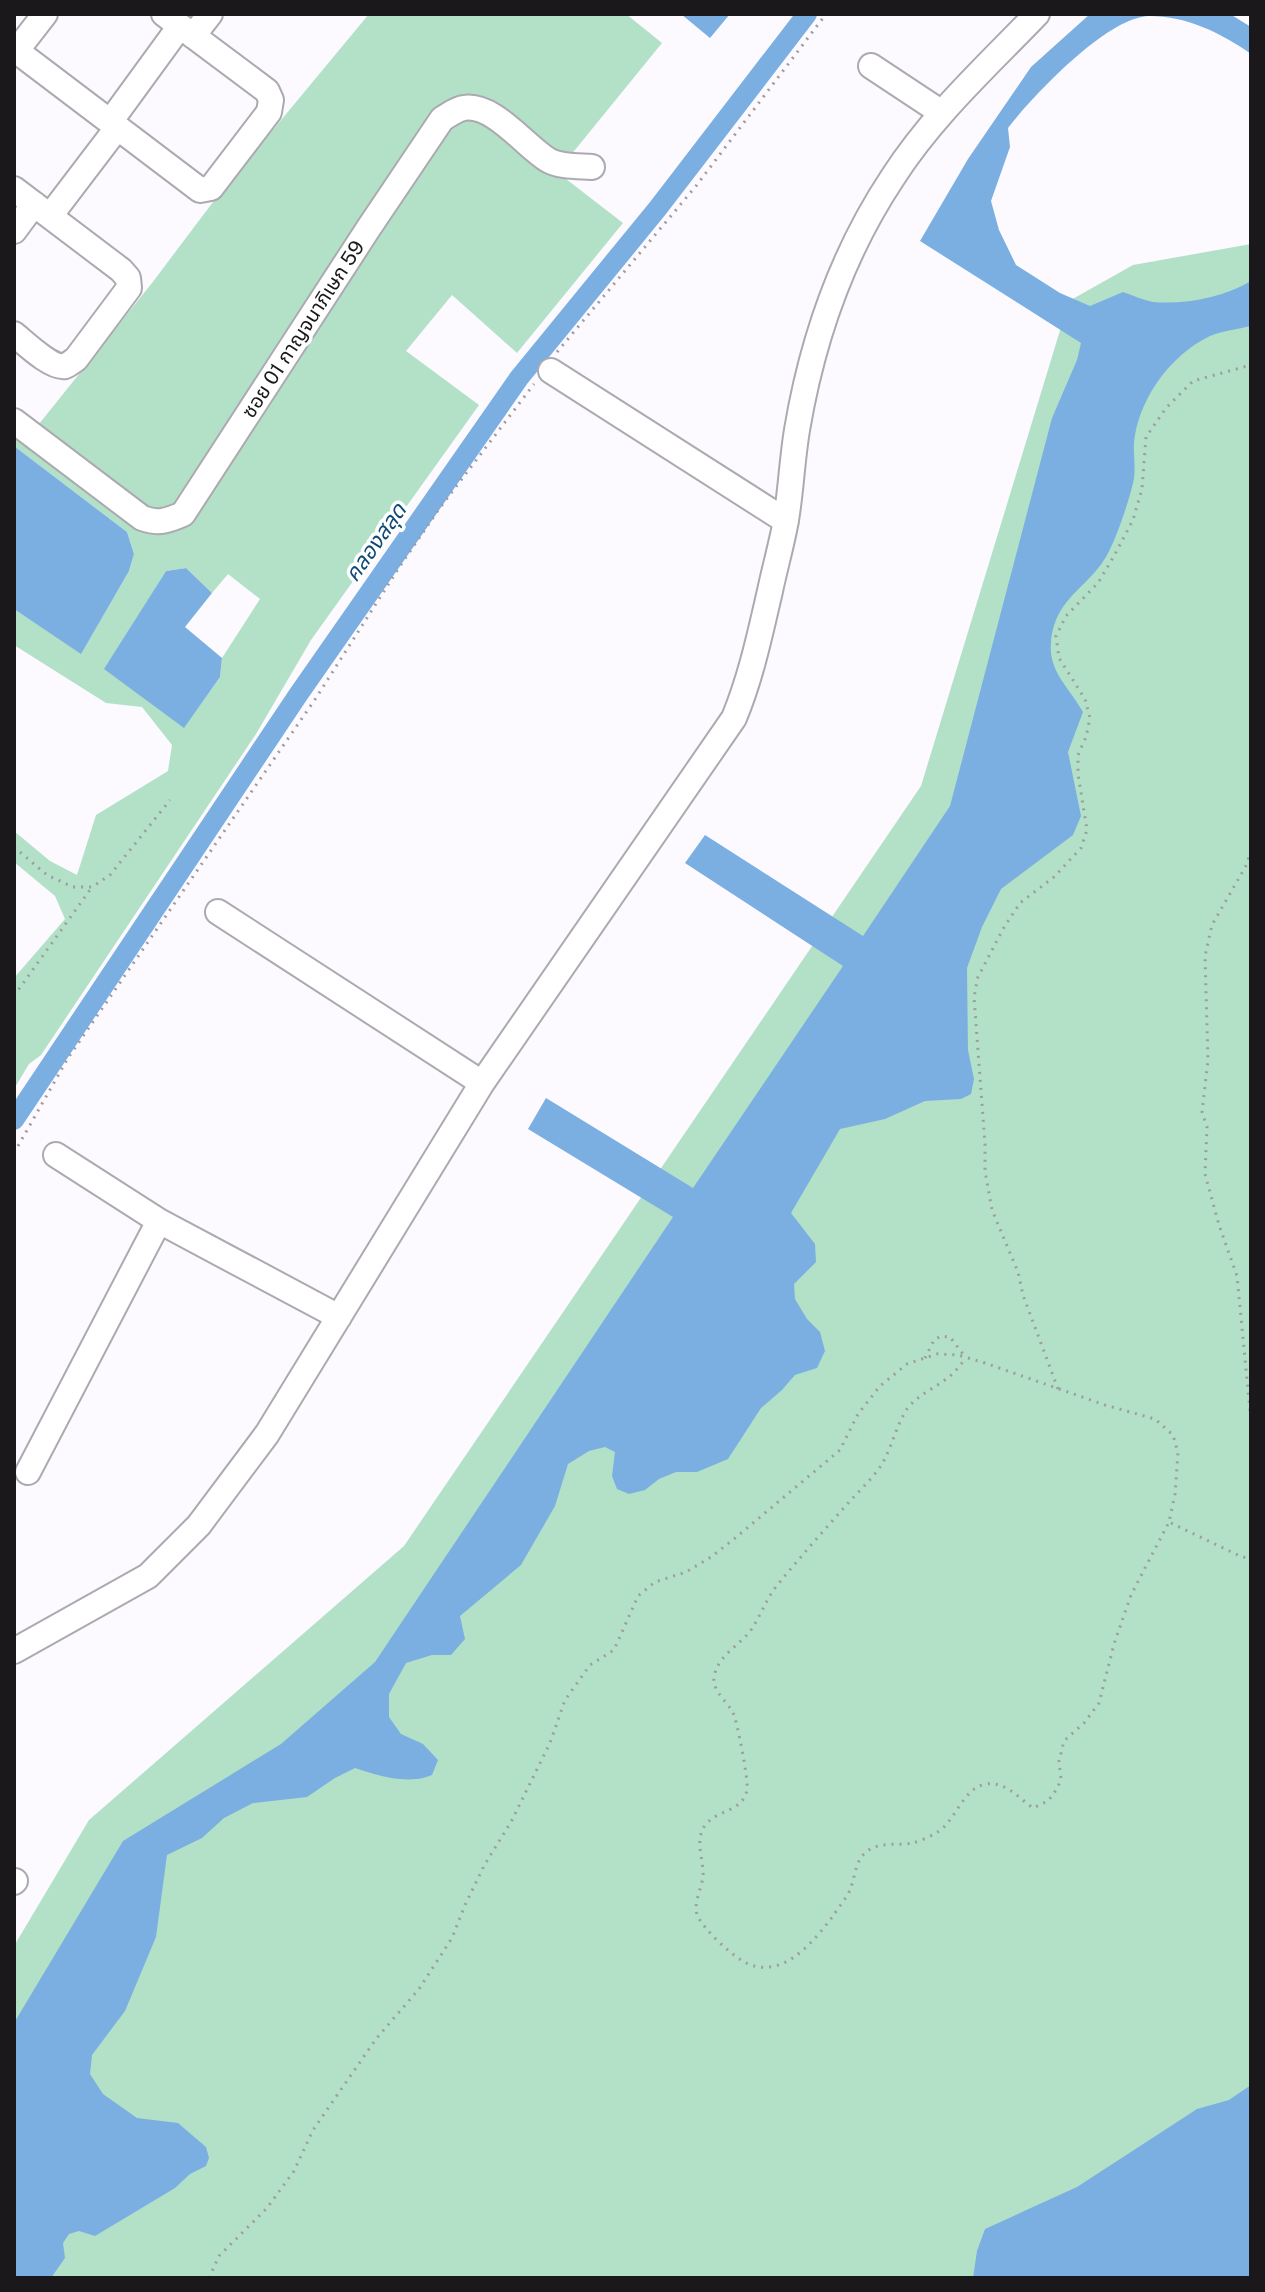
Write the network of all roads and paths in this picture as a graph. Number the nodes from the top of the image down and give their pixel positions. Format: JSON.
{"nodes":[{"id":1,"x":45,"y":14,"type":"edge"},
{"id":2,"x":210,"y":14,"type":"edge"},
{"id":3,"x":826,"y":14,"type":"edge"},
{"id":4,"x":1037,"y":14,"type":"edge"},
{"id":5,"x":179,"y":25,"type":"edge"},
{"id":6,"x":15,"y":52,"type":"edge"},
{"id":7,"x":871,"y":66,"type":"dead end"},
{"id":8,"x":942,"y":113,"type":"junction"},
{"id":9,"x":113,"y":125,"type":"junction"},
{"id":10,"x":592,"y":167,"type":"dead end"},
{"id":11,"x":14,"y":189,"type":"edge"},
{"id":12,"x":42,"y":210,"type":"junction"},
{"id":13,"x":14,"y":231,"type":"edge"},
{"id":14,"x":14,"y":334,"type":"edge"},
{"id":15,"x":1251,"y":365,"type":"edge"},
{"id":16,"x":549,"y":366,"type":"junction"},
{"id":17,"x":14,"y":421,"type":"edge"},
{"id":18,"x":786,"y":521,"type":"junction"},
{"id":19,"x":170,"y":800,"type":"dead end"},
{"id":20,"x":14,"y":847,"type":"edge"},
{"id":21,"x":1251,"y":850,"type":"edge"},
{"id":22,"x":92,"y":887,"type":"junction"},
{"id":23,"x":218,"y":912,"type":"dead end"},
{"id":24,"x":14,"y":996,"type":"edge"},
{"id":25,"x":482,"y":1083,"type":"junction"},
{"id":26,"x":14,"y":1153,"type":"edge"},
{"id":27,"x":56,"y":1155,"type":"dead end"},
{"id":28,"x":159,"y":1221,"type":"junction"},
{"id":29,"x":339,"y":1317,"type":"junction"},
{"id":30,"x":925,"y":1358,"type":"junction"},
{"id":31,"x":966,"y":1358,"type":"junction"},
{"id":32,"x":1058,"y":1389,"type":"junction"},
{"id":33,"x":1251,"y":1421,"type":"edge"},
{"id":34,"x":28,"y":1472,"type":"dead end"},
{"id":35,"x":1169,"y":1522,"type":"junction"},
{"id":36,"x":1251,"y":1558,"type":"edge"},
{"id":37,"x":14,"y":1651,"type":"edge"},
{"id":38,"x":209,"y":2278,"type":"edge"}],
"edges":[{"from":1,"to":6,"type":"street"},
{"from":2,"to":5,"type":"street"},
{"from":3,"to":16,"type":"path"},
{"from":4,"to":8,"type":"street"},
{"from":5,"to":9,"type":"street"},
{"from":5,"to":9,"type":"street"},
{"from":6,"to":9,"type":"street"},
{"from":7,"to":8,"type":"street"},
{"from":8,"to":18,"type":"street"},
{"from":9,"to":12,"type":"street"},
{"from":10,"to":17,"type":"street","name":"ซอย 01 กาญจนาภิเษก 59"},
{"from":11,"to":12,"type":"street"},
{"from":12,"to":13,"type":"street"},
{"from":12,"to":14,"type":"street"},
{"from":15,"to":32,"type":"path"},
{"from":16,"to":18,"type":"street"},
{"from":16,"to":26,"type":"path"},
{"from":18,"to":25,"type":"street"},
{"from":19,"to":22,"type":"path"},
{"from":20,"to":22,"type":"path"},
{"from":21,"to":33,"type":"path"},
{"from":22,"to":24,"type":"path"},
{"from":23,"to":25,"type":"street"},
{"from":25,"to":29,"type":"street"},
{"from":27,"to":28,"type":"street"},
{"from":28,"to":29,"type":"street"},
{"from":28,"to":34,"type":"street"},
{"from":29,"to":37,"type":"street"},
{"from":30,"to":31,"type":"path"},
{"from":30,"to":31,"type":"path"},
{"from":30,"to":38,"type":"path"},
{"from":31,"to":32,"type":"path"},
{"from":31,"to":35,"type":"path"},
{"from":32,"to":35,"type":"path"},
{"from":35,"to":36,"type":"path"}]}
